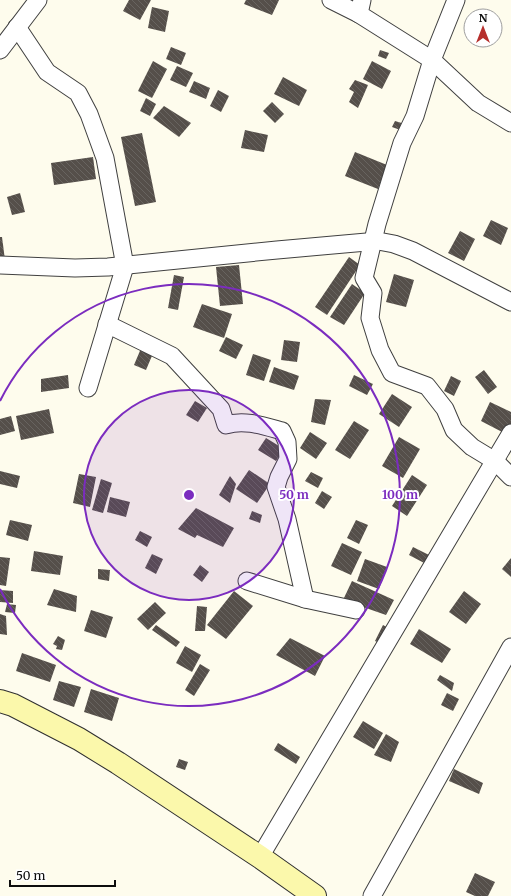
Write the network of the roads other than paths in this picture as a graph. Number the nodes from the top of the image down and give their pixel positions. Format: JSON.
{"nodes":[{"id":1,"x":38,"y":0,"type":"edge"},
{"id":2,"x":331,"y":0,"type":"edge"},
{"id":3,"x":456,"y":0,"type":"edge"},
{"id":4,"x":360,"y":7,"type":"edge"},
{"id":5,"x":17,"y":27,"type":"junction"},
{"id":6,"x":0,"y":50,"type":"edge"},
{"id":7,"x":432,"y":60,"type":"junction"},
{"id":8,"x":511,"y":123,"type":"edge"},
{"id":9,"x":372,"y":242,"type":"junction"},
{"id":10,"x":0,"y":265,"type":"edge"},
{"id":11,"x":125,"y":266,"type":"junction"},
{"id":12,"x":511,"y":302,"type":"edge"},
{"id":13,"x":107,"y":324,"type":"junction"},
{"id":14,"x":88,"y":388,"type":"dead end"},
{"id":15,"x":511,"y":433,"type":"edge"},
{"id":16,"x":495,"y":461,"type":"junction"},
{"id":17,"x":511,"y":477,"type":"edge"},
{"id":18,"x":246,"y":581,"type":"dead end"},
{"id":19,"x":304,"y":599,"type":"junction"},
{"id":20,"x":356,"y":610,"type":"dead end"},
{"id":21,"x":511,"y":647,"type":"edge"},
{"id":22,"x":0,"y":701,"type":"edge"},
{"id":23,"x":260,"y":857,"type":"junction"},
{"id":24,"x":315,"y":896,"type":"edge"},
{"id":25,"x":372,"y":896,"type":"edge"}],
"edges":[{"from":1,"to":5,"type":"street"},
{"from":2,"to":4,"type":"street"},
{"from":3,"to":7,"type":"street"},
{"from":4,"to":7,"type":"street"},
{"from":5,"to":6,"type":"street"},
{"from":5,"to":11,"type":"street"},
{"from":7,"to":8,"type":"street"},
{"from":7,"to":9,"type":"street"},
{"from":9,"to":11,"type":"street"},
{"from":9,"to":12,"type":"street"},
{"from":9,"to":16,"type":"street"},
{"from":10,"to":11,"type":"street"},
{"from":11,"to":13,"type":"street"},
{"from":13,"to":14,"type":"street"},
{"from":13,"to":19,"type":"street"},
{"from":15,"to":16,"type":"street"},
{"from":16,"to":17,"type":"street"},
{"from":16,"to":23,"type":"street"},
{"from":18,"to":19,"type":"street"},
{"from":19,"to":20,"type":"street"},
{"from":21,"to":25,"type":"street"},
{"from":22,"to":23,"type":"main road"},
{"from":23,"to":24,"type":"main road"}]}
